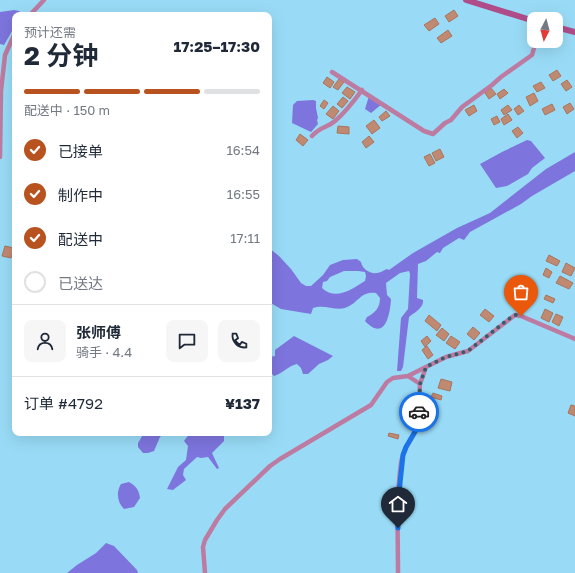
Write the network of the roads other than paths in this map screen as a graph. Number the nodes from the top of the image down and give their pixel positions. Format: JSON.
{"nodes":[{"id":1,"x":44,"y":0,"type":"edge"},
{"id":2,"x":466,"y":0,"type":"edge"},
{"id":3,"x":33,"y":12,"type":"edge"},
{"id":4,"x":527,"y":19,"type":"edge"},
{"id":5,"x":563,"y":29,"type":"edge"},
{"id":6,"x":575,"y":32,"type":"edge"},
{"id":7,"x":12,"y":40,"type":"edge"},
{"id":8,"x":534,"y":48,"type":"edge"},
{"id":9,"x":332,"y":72,"type":"dead end"},
{"id":10,"x":362,"y":90,"type":"junction"},
{"id":11,"x":312,"y":136,"type":"dead end"},
{"id":12,"x":0,"y":157,"type":"edge"},
{"id":13,"x":575,"y":339,"type":"edge"},
{"id":14,"x":426,"y":367,"type":"junction"},
{"id":15,"x":408,"y":376,"type":"junction"},
{"id":16,"x":420,"y":384,"type":"junction"},
{"id":17,"x":205,"y":573,"type":"edge"},
{"id":18,"x":398,"y":573,"type":"edge"}],
"edges":[{"from":1,"to":3,"type":"street"},
{"from":2,"to":4,"type":"main road"},
{"from":5,"to":6,"type":"main road"},
{"from":7,"to":12,"type":"street"},
{"from":8,"to":10,"type":"street"},
{"from":9,"to":10,"type":"street"},
{"from":10,"to":11,"type":"street"},
{"from":13,"to":14,"type":"street"},
{"from":14,"to":15,"type":"street"},
{"from":14,"to":16,"type":"street"},
{"from":15,"to":16,"type":"street"},
{"from":15,"to":17,"type":"street"},
{"from":16,"to":18,"type":"street"}]}
